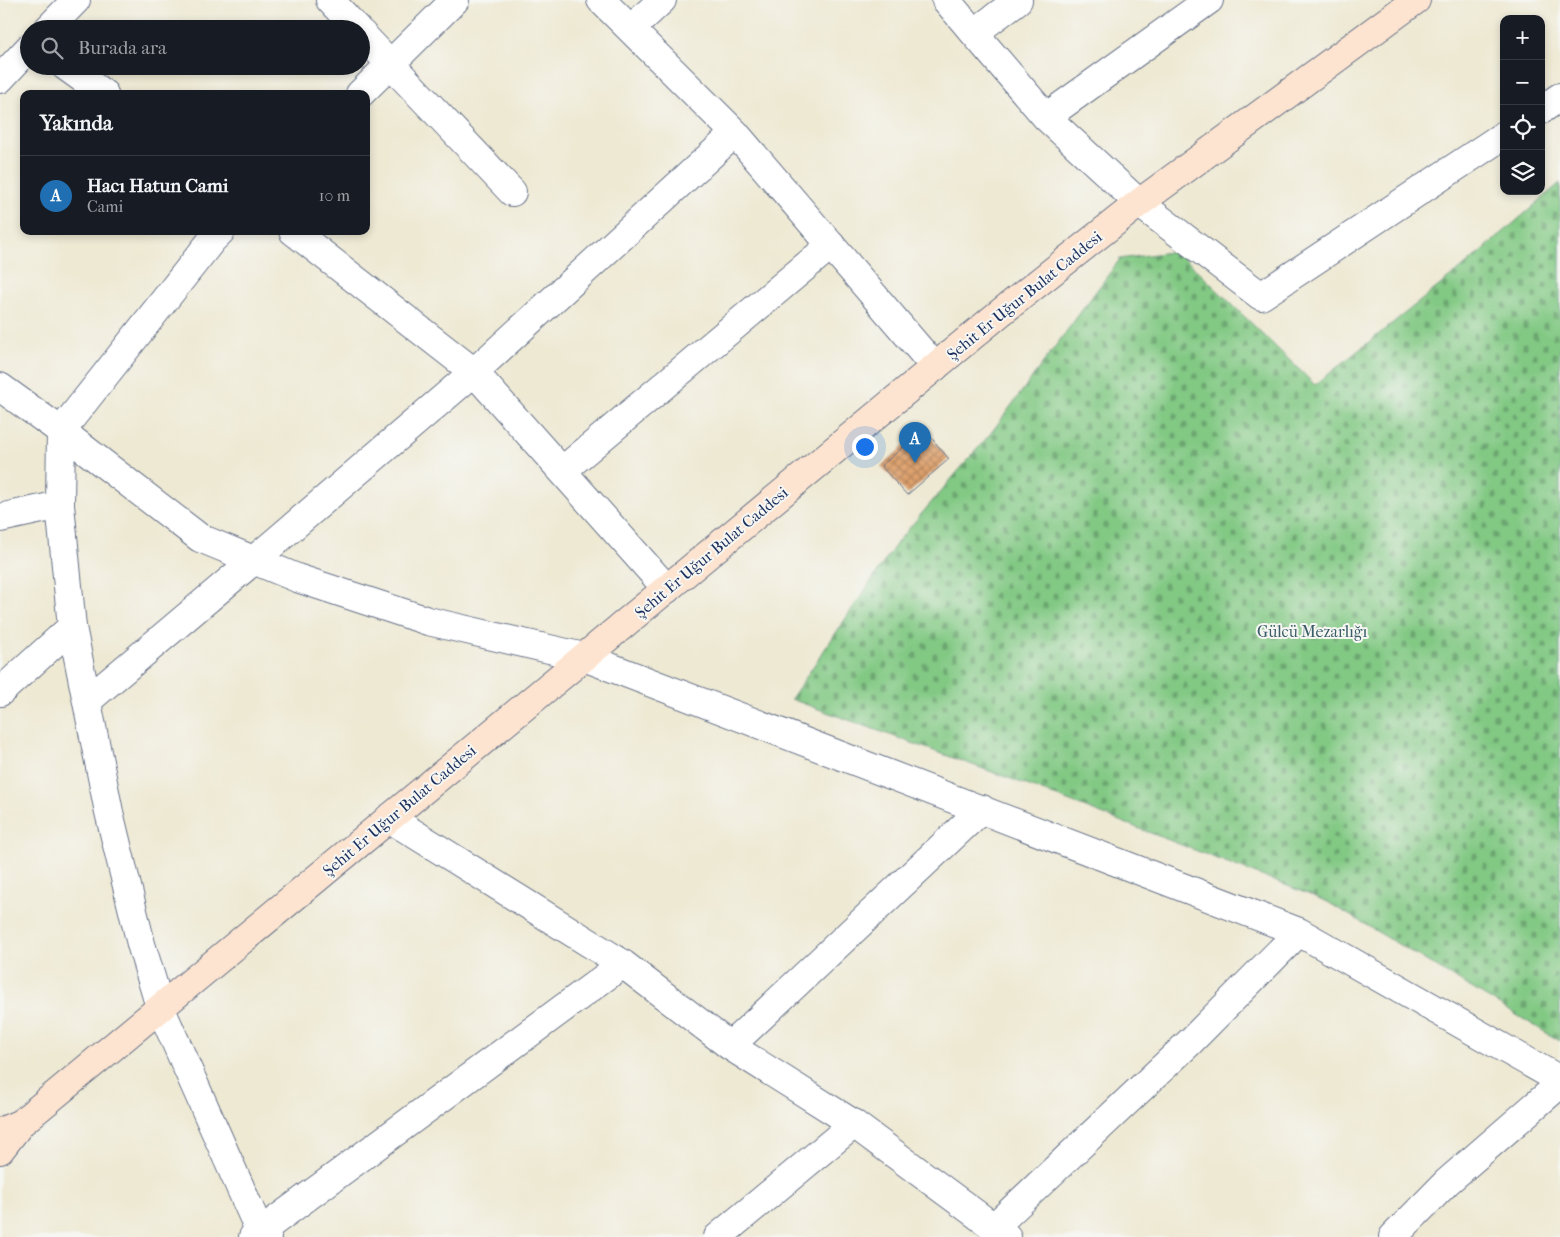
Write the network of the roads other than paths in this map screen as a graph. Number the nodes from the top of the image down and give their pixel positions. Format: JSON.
{"nodes":[{"id":1,"x":76,"y":0,"type":"edge"},
{"id":2,"x":330,"y":0,"type":"edge"},
{"id":3,"x":455,"y":0,"type":"edge"},
{"id":4,"x":601,"y":0,"type":"edge"},
{"id":5,"x":662,"y":0,"type":"edge"},
{"id":6,"x":946,"y":0,"type":"edge"},
{"id":7,"x":1018,"y":0,"type":"edge"},
{"id":8,"x":1210,"y":0,"type":"edge"},
{"id":9,"x":1407,"y":3,"type":"edge"},
{"id":10,"x":57,"y":20,"type":"edge"},
{"id":11,"x":349,"y":20,"type":"edge"},
{"id":12,"x":631,"y":29,"type":"junction"},
{"id":13,"x":974,"y":33,"type":"junction"},
{"id":14,"x":370,"y":43,"type":"edge"},
{"id":15,"x":20,"y":58,"type":"edge"},
{"id":16,"x":390,"y":64,"type":"junction"},
{"id":17,"x":78,"y":75,"type":"edge"},
{"id":18,"x":0,"y":79,"type":"edge"},
{"id":19,"x":98,"y":90,"type":"edge"},
{"id":20,"x":364,"y":90,"type":"edge"},
{"id":21,"x":1560,"y":97,"type":"edge"},
{"id":22,"x":1545,"y":107,"type":"edge"},
{"id":23,"x":1046,"y":117,"type":"junction"},
{"id":24,"x":735,"y":133,"type":"junction"},
{"id":25,"x":1500,"y":138,"type":"edge"},
{"id":26,"x":512,"y":192,"type":"dead end"},
{"id":27,"x":1139,"y":203,"type":"junction"},
{"id":28,"x":217,"y":235,"type":"edge"},
{"id":29,"x":298,"y":235,"type":"edge"},
{"id":30,"x":831,"y":244,"type":"junction"},
{"id":31,"x":935,"y":367,"type":"junction"},
{"id":32,"x":474,"y":372,"type":"junction"},
{"id":33,"x":0,"y":387,"type":"edge"},
{"id":34,"x":60,"y":431,"type":"junction"},
{"id":35,"x":562,"y":471,"type":"junction"},
{"id":36,"x":60,"y":505,"type":"junction"},
{"id":37,"x":0,"y":518,"type":"edge"},
{"id":38,"x":254,"y":560,"type":"junction"},
{"id":39,"x":667,"y":589,"type":"junction"},
{"id":40,"x":72,"y":627,"type":"junction"},
{"id":41,"x":584,"y":657,"type":"junction"},
{"id":42,"x":0,"y":692,"type":"edge"},
{"id":43,"x":87,"y":701,"type":"junction"},
{"id":44,"x":982,"y":809,"type":"junction"},
{"id":45,"x":389,"y":818,"type":"junction"},
{"id":46,"x":1299,"y":932,"type":"junction"},
{"id":47,"x":622,"y":964,"type":"junction"},
{"id":48,"x":160,"y":1007,"type":"junction"},
{"id":49,"x":730,"y":1046,"type":"junction"},
{"id":50,"x":1560,"y":1080,"type":"edge"},
{"id":51,"x":1560,"y":1084,"type":"edge"},
{"id":52,"x":854,"y":1124,"type":"junction"},
{"id":53,"x":6,"y":1131,"type":"edge"},
{"id":54,"x":1000,"y":1232,"type":"edge"},
{"id":55,"x":260,"y":1235,"type":"edge"},
{"id":56,"x":718,"y":1237,"type":"edge"},
{"id":57,"x":1393,"y":1237,"type":"edge"}],
"edges":[{"from":1,"to":10,"type":"street"},
{"from":2,"to":11,"type":"street"},
{"from":3,"to":16,"type":"street"},
{"from":4,"to":12,"type":"street"},
{"from":5,"to":12,"type":"street"},
{"from":6,"to":13,"type":"street"},
{"from":7,"to":13,"type":"street"},
{"from":8,"to":23,"type":"street"},
{"from":9,"to":27,"type":"main road","name":"Şehit Er Uğur Bulat Caddesi"},
{"from":12,"to":24,"type":"street"},
{"from":13,"to":23,"type":"street"},
{"from":14,"to":16,"type":"street"},
{"from":15,"to":18,"type":"street"},
{"from":16,"to":20,"type":"street"},
{"from":16,"to":26,"type":"street"},
{"from":17,"to":19,"type":"street"},
{"from":21,"to":22,"type":"street"},
{"from":23,"to":27,"type":"street"},
{"from":24,"to":30,"type":"street"},
{"from":24,"to":32,"type":"street"},
{"from":25,"to":27,"type":"street"},
{"from":27,"to":31,"type":"main road","name":"Şehit Er Uğur Bulat Caddesi"},
{"from":28,"to":34,"type":"street"},
{"from":29,"to":32,"type":"street"},
{"from":30,"to":31,"type":"street"},
{"from":30,"to":35,"type":"street"},
{"from":31,"to":39,"type":"main road","name":"Şehit Er Uğur Bulat Caddesi"},
{"from":32,"to":35,"type":"street"},
{"from":32,"to":38,"type":"street"},
{"from":33,"to":34,"type":"street"},
{"from":34,"to":36,"type":"street"},
{"from":34,"to":38,"type":"street"},
{"from":35,"to":39,"type":"street"},
{"from":36,"to":37,"type":"street"},
{"from":36,"to":40,"type":"street"},
{"from":38,"to":41,"type":"street"},
{"from":38,"to":43,"type":"street"},
{"from":39,"to":41,"type":"main road","name":"Şehit Er Uğur Bulat Caddesi"},
{"from":40,"to":42,"type":"street"},
{"from":40,"to":43,"type":"street"},
{"from":41,"to":44,"type":"street"},
{"from":41,"to":45,"type":"main road","name":"Şehit Er Uğur Bulat Caddesi"},
{"from":43,"to":48,"type":"street"},
{"from":44,"to":46,"type":"street"},
{"from":44,"to":49,"type":"street"},
{"from":45,"to":47,"type":"street"},
{"from":45,"to":48,"type":"main road","name":"Şehit Er Uğur Bulat Caddesi"},
{"from":46,"to":50,"type":"street"},
{"from":46,"to":54,"type":"street"},
{"from":47,"to":49,"type":"street"},
{"from":47,"to":55,"type":"street"},
{"from":48,"to":53,"type":"main road","name":"Şehit Er Uğur Bulat Caddesi"},
{"from":48,"to":55,"type":"street"},
{"from":49,"to":52,"type":"street"},
{"from":51,"to":57,"type":"street"},
{"from":52,"to":54,"type":"street"},
{"from":52,"to":56,"type":"street"}]}
